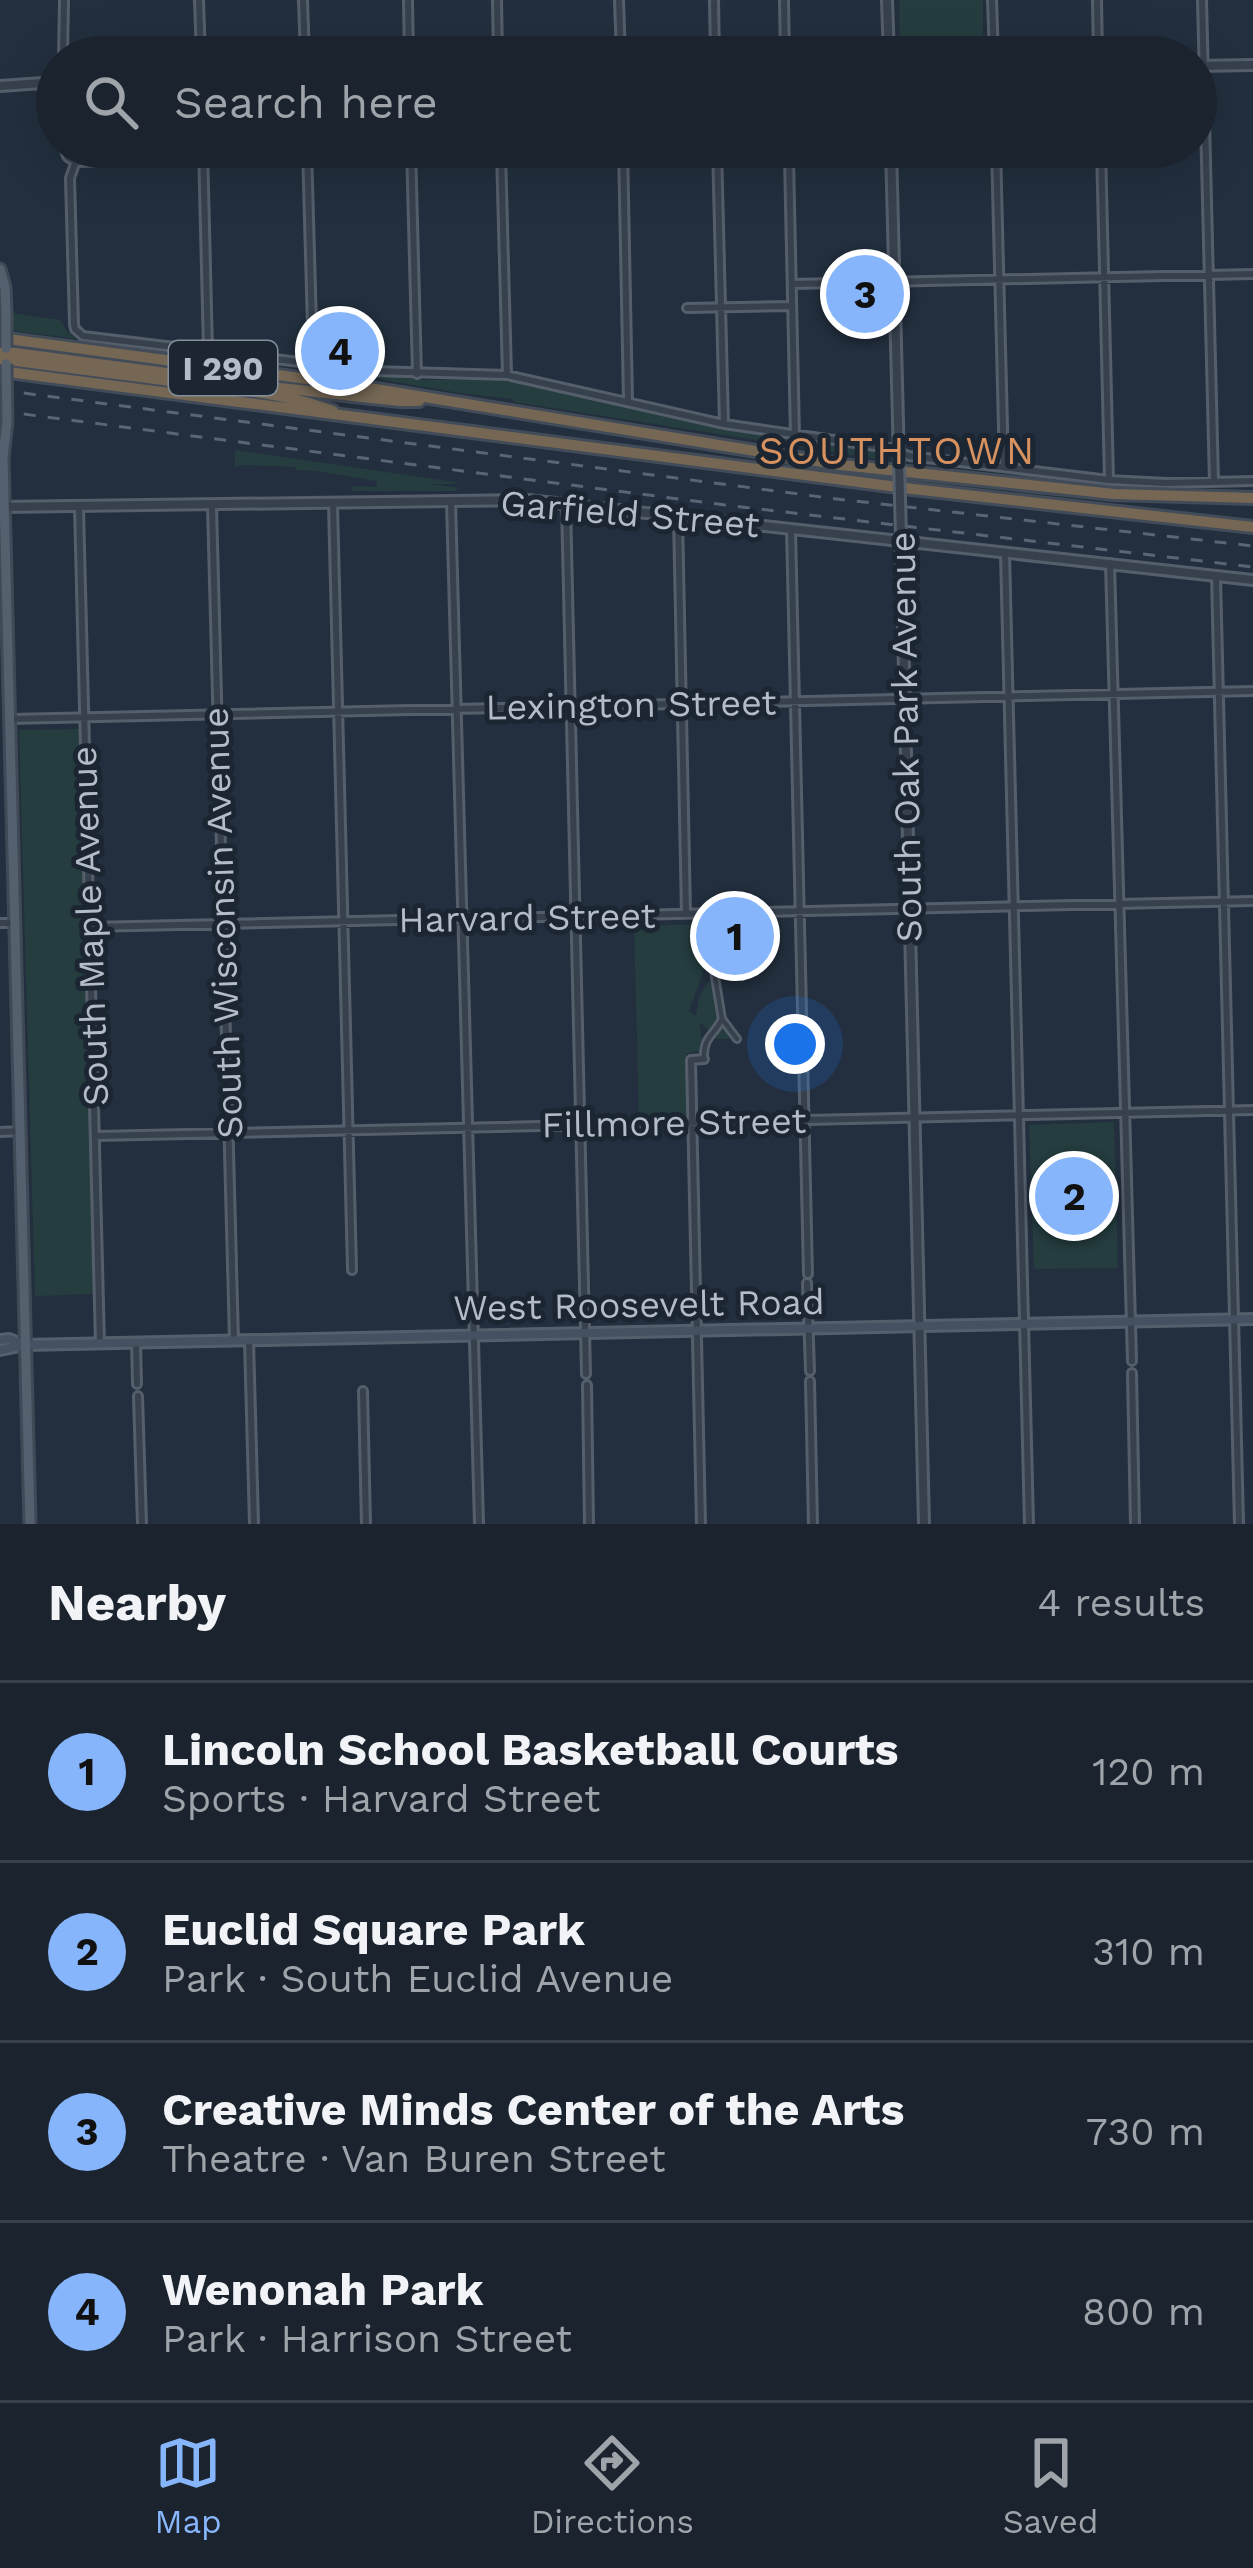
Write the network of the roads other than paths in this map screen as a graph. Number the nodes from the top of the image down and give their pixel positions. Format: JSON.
{"nodes":[{"id":1,"x":64,"y":0,"type":"edge"},
{"id":2,"x":199,"y":0,"type":"edge"},
{"id":3,"x":303,"y":0,"type":"edge"},
{"id":4,"x":408,"y":0,"type":"edge"},
{"id":5,"x":497,"y":0,"type":"edge"},
{"id":6,"x":619,"y":0,"type":"edge"},
{"id":7,"x":714,"y":0,"type":"edge"},
{"id":8,"x":784,"y":0,"type":"edge"},
{"id":9,"x":887,"y":0,"type":"edge"},
{"id":10,"x":992,"y":0,"type":"edge"},
{"id":11,"x":1097,"y":0,"type":"edge"},
{"id":12,"x":1202,"y":0,"type":"edge"},
{"id":13,"x":65,"y":36,"type":"edge"},
{"id":14,"x":200,"y":36,"type":"edge"},
{"id":15,"x":304,"y":36,"type":"edge"},
{"id":16,"x":409,"y":36,"type":"edge"},
{"id":17,"x":498,"y":36,"type":"edge"},
{"id":18,"x":620,"y":36,"type":"edge"},
{"id":19,"x":715,"y":36,"type":"edge"},
{"id":20,"x":785,"y":36,"type":"edge"},
{"id":21,"x":888,"y":36,"type":"edge"},
{"id":22,"x":993,"y":36,"type":"edge"},
{"id":23,"x":1098,"y":36,"type":"edge"},
{"id":24,"x":1201,"y":36,"type":"edge"},
{"id":25,"x":1253,"y":64,"type":"edge"},
{"id":26,"x":1217,"y":65,"type":"edge"},
{"id":27,"x":36,"y":85,"type":"edge"},
{"id":28,"x":0,"y":86,"type":"edge"},
{"id":29,"x":74,"y":168,"type":"edge"},
{"id":30,"x":203,"y":168,"type":"edge"},
{"id":31,"x":308,"y":168,"type":"edge"},
{"id":32,"x":411,"y":168,"type":"edge"},
{"id":33,"x":502,"y":168,"type":"edge"},
{"id":34,"x":623,"y":168,"type":"edge"},
{"id":35,"x":718,"y":168,"type":"edge"},
{"id":36,"x":789,"y":168,"type":"edge"},
{"id":37,"x":892,"y":168,"type":"edge"},
{"id":38,"x":996,"y":168,"type":"edge"},
{"id":39,"x":1101,"y":168,"type":"edge"},
{"id":40,"x":1204,"y":168,"type":"edge"},
{"id":41,"x":0,"y":269,"type":"edge"},
{"id":42,"x":1253,"y":274,"type":"edge"},
{"id":43,"x":1208,"y":275,"type":"junction"},
{"id":44,"x":1104,"y":278,"type":"junction"},
{"id":45,"x":999,"y":280,"type":"junction"},
{"id":46,"x":895,"y":282,"type":"junction"},
{"id":47,"x":792,"y":284,"type":"junction"},
{"id":48,"x":792,"y":307,"type":"junction"},
{"id":49,"x":687,"y":308,"type":"dead end"},
{"id":50,"x":721,"y":308,"type":"junction"},
{"id":51,"x":208,"y":350,"type":"junction"},
{"id":52,"x":3,"y":355,"type":"edge"},
{"id":53,"x":313,"y":362,"type":"junction"},
{"id":54,"x":417,"y":374,"type":"junction"},
{"id":55,"x":507,"y":375,"type":"junction"},
{"id":56,"x":628,"y":402,"type":"junction"},
{"id":57,"x":724,"y":424,"type":"junction"},
{"id":58,"x":795,"y":436,"type":"junction"},
{"id":59,"x":1,"y":453,"type":"edge"},
{"id":60,"x":899,"y":457,"type":"junction"},
{"id":61,"x":1004,"y":467,"type":"junction"},
{"id":62,"x":1109,"y":479,"type":"junction"},
{"id":63,"x":1253,"y":481,"type":"edge"},
{"id":64,"x":1214,"y":482,"type":"junction"},
{"id":65,"x":1253,"y":498,"type":"edge"},
{"id":66,"x":451,"y":502,"type":"junction"},
{"id":67,"x":333,"y":504,"type":"junction"},
{"id":68,"x":566,"y":504,"type":"junction"},
{"id":69,"x":212,"y":506,"type":"junction"},
{"id":70,"x":2,"y":507,"type":"edge"},
{"id":71,"x":79,"y":508,"type":"junction"},
{"id":72,"x":678,"y":516,"type":"junction"},
{"id":73,"x":1253,"y":527,"type":"edge"},
{"id":74,"x":791,"y":529,"type":"junction"},
{"id":75,"x":901,"y":539,"type":"junction"},
{"id":76,"x":1005,"y":553,"type":"junction"},
{"id":77,"x":1109,"y":563,"type":"junction"},
{"id":78,"x":1216,"y":576,"type":"junction"},
{"id":79,"x":1253,"y":580,"type":"edge"},
{"id":80,"x":1253,"y":691,"type":"edge"},
{"id":81,"x":1219,"y":692,"type":"junction"},
{"id":82,"x":1113,"y":694,"type":"junction"},
{"id":83,"x":1009,"y":697,"type":"junction"},
{"id":84,"x":905,"y":699,"type":"junction"},
{"id":85,"x":794,"y":701,"type":"junction"},
{"id":86,"x":680,"y":704,"type":"junction"},
{"id":87,"x":571,"y":706,"type":"junction"},
{"id":88,"x":457,"y":709,"type":"junction"},
{"id":89,"x":338,"y":712,"type":"junction"},
{"id":90,"x":218,"y":715,"type":"junction"},
{"id":91,"x":6,"y":716,"type":"edge"},
{"id":92,"x":83,"y":718,"type":"junction"},
{"id":93,"x":1224,"y":901,"type":"junction"},
{"id":94,"x":1253,"y":901,"type":"edge"},
{"id":95,"x":1119,"y":904,"type":"junction"},
{"id":96,"x":1014,"y":906,"type":"junction"},
{"id":97,"x":910,"y":909,"type":"junction"},
{"id":98,"x":798,"y":912,"type":"junction"},
{"id":99,"x":686,"y":914,"type":"junction"},
{"id":100,"x":576,"y":917,"type":"junction"},
{"id":101,"x":463,"y":919,"type":"junction"},
{"id":102,"x":344,"y":922,"type":"junction"},
{"id":103,"x":0,"y":923,"type":"edge"},
{"id":104,"x":15,"y":923,"type":"junction"},
{"id":105,"x":715,"y":924,"type":"dead end"},
{"id":106,"x":223,"y":925,"type":"junction"},
{"id":107,"x":90,"y":927,"type":"junction"},
{"id":108,"x":722,"y":1019,"type":"junction"},
{"id":109,"x":737,"y":1039,"type":"dead end"},
{"id":110,"x":704,"y":1059,"type":"joint"},
{"id":111,"x":1253,"y":1110,"type":"edge"},
{"id":112,"x":1229,"y":1111,"type":"junction"},
{"id":113,"x":1125,"y":1113,"type":"junction"},
{"id":114,"x":1020,"y":1115,"type":"junction"},
{"id":115,"x":915,"y":1117,"type":"junction"},
{"id":116,"x":805,"y":1120,"type":"junction"},
{"id":117,"x":692,"y":1123,"type":"junction"},
{"id":118,"x":581,"y":1125,"type":"junction"},
{"id":119,"x":469,"y":1128,"type":"junction"},
{"id":120,"x":349,"y":1130,"type":"junction"},
{"id":121,"x":21,"y":1131,"type":"junction"},
{"id":122,"x":0,"y":1132,"type":"edge"},
{"id":123,"x":228,"y":1133,"type":"junction"},
{"id":124,"x":96,"y":1136,"type":"junction"},
{"id":125,"x":352,"y":1270,"type":"dead end"},
{"id":126,"x":1235,"y":1319,"type":"junction"},
{"id":127,"x":1253,"y":1319,"type":"edge"},
{"id":128,"x":1131,"y":1322,"type":"junction"},
{"id":129,"x":1025,"y":1324,"type":"junction"},
{"id":130,"x":920,"y":1326,"type":"junction"},
{"id":131,"x":808,"y":1329,"type":"junction"},
{"id":132,"x":697,"y":1331,"type":"junction"},
{"id":133,"x":586,"y":1334,"type":"junction"},
{"id":134,"x":475,"y":1336,"type":"junction"},
{"id":135,"x":0,"y":1340,"type":"edge"},
{"id":136,"x":234,"y":1341,"type":"junction"},
{"id":137,"x":249,"y":1341,"type":"junction"},
{"id":138,"x":136,"y":1343,"type":"junction"},
{"id":139,"x":100,"y":1344,"type":"junction"},
{"id":140,"x":25,"y":1346,"type":"junction"},
{"id":141,"x":0,"y":1350,"type":"edge"},
{"id":142,"x":1132,"y":1361,"type":"dead end"},
{"id":143,"x":810,"y":1371,"type":"dead end"},
{"id":144,"x":1132,"y":1373,"type":"dead end"},
{"id":145,"x":586,"y":1375,"type":"dead end"},
{"id":146,"x":810,"y":1381,"type":"dead end"},
{"id":147,"x":137,"y":1384,"type":"dead end"},
{"id":148,"x":587,"y":1385,"type":"dead end"},
{"id":149,"x":363,"y":1391,"type":"dead end"},
{"id":150,"x":138,"y":1396,"type":"dead end"},
{"id":151,"x":30,"y":1524,"type":"edge"},
{"id":152,"x":142,"y":1524,"type":"edge"},
{"id":153,"x":254,"y":1524,"type":"edge"},
{"id":154,"x":366,"y":1524,"type":"edge"},
{"id":155,"x":479,"y":1524,"type":"edge"},
{"id":156,"x":590,"y":1524,"type":"edge"},
{"id":157,"x":701,"y":1524,"type":"edge"},
{"id":158,"x":813,"y":1524,"type":"edge"},
{"id":159,"x":924,"y":1524,"type":"edge"},
{"id":160,"x":1030,"y":1524,"type":"edge"},
{"id":161,"x":1135,"y":1524,"type":"edge"},
{"id":162,"x":1238,"y":1524,"type":"edge"}],
"edges":[{"from":1,"to":13,"type":"street"},
{"from":2,"to":14,"type":"street"},
{"from":3,"to":15,"type":"street"},
{"from":4,"to":16,"type":"street"},
{"from":5,"to":17,"type":"street"},
{"from":6,"to":18,"type":"street"},
{"from":7,"to":19,"type":"street"},
{"from":8,"to":20,"type":"street"},
{"from":9,"to":21,"type":"street"},
{"from":10,"to":22,"type":"street"},
{"from":11,"to":23,"type":"street"},
{"from":12,"to":24,"type":"street"},
{"from":25,"to":26,"type":"street"},
{"from":27,"to":28,"type":"street"},
{"from":29,"to":51,"type":"street"},
{"from":30,"to":51,"type":"street"},
{"from":31,"to":53,"type":"street"},
{"from":32,"to":54,"type":"street"},
{"from":33,"to":55,"type":"street"},
{"from":34,"to":56,"type":"street"},
{"from":35,"to":50,"type":"street"},
{"from":36,"to":47,"type":"street"},
{"from":37,"to":46,"type":"street","name":"South Oak Park Avenue"},
{"from":38,"to":45,"type":"street"},
{"from":39,"to":44,"type":"street"},
{"from":40,"to":43,"type":"street"},
{"from":41,"to":52,"type":"main road","bridge":true},
{"from":42,"to":43,"type":"street"},
{"from":43,"to":44,"type":"street"},
{"from":43,"to":64,"type":"street"},
{"from":44,"to":45,"type":"street"},
{"from":44,"to":62,"type":"street"},
{"from":45,"to":46,"type":"street"},
{"from":45,"to":61,"type":"street"},
{"from":46,"to":47,"type":"street"},
{"from":46,"to":60,"type":"street","name":"South Oak Park Avenue"},
{"from":47,"to":48,"type":"street"},
{"from":48,"to":50,"type":"street"},
{"from":48,"to":58,"type":"street"},
{"from":49,"to":50,"type":"street"},
{"from":50,"to":57,"type":"street"},
{"from":51,"to":53,"type":"street"},
{"from":52,"to":59,"type":"main road","bridge":true},
{"from":52,"to":65,"type":"highway"},
{"from":52,"to":73,"type":"highway"},
{"from":53,"to":54,"type":"street"},
{"from":54,"to":55,"type":"street"},
{"from":55,"to":56,"type":"street"},
{"from":56,"to":57,"type":"street"},
{"from":57,"to":58,"type":"street"},
{"from":58,"to":60,"type":"street"},
{"from":59,"to":70,"type":"main road"},
{"from":60,"to":61,"type":"street"},
{"from":60,"to":75,"type":"street","name":"South Oak Park Avenue","bridge":true},
{"from":61,"to":62,"type":"street"},
{"from":62,"to":64,"type":"street"},
{"from":63,"to":64,"type":"street"},
{"from":66,"to":67,"type":"street","name":"Garfield Street"},
{"from":66,"to":68,"type":"street","name":"Garfield Street"},
{"from":66,"to":88,"type":"street"},
{"from":67,"to":69,"type":"street","name":"Garfield Street"},
{"from":67,"to":89,"type":"street"},
{"from":68,"to":72,"type":"street","name":"Garfield Street"},
{"from":68,"to":87,"type":"street"},
{"from":69,"to":71,"type":"street","name":"Garfield Street"},
{"from":69,"to":90,"type":"street","name":"South Wisconsin Avenue"},
{"from":70,"to":71,"type":"street","name":"Garfield Street"},
{"from":70,"to":91,"type":"main road"},
{"from":71,"to":92,"type":"street","name":"South Maple Avenue"},
{"from":72,"to":74,"type":"street","name":"Garfield Street"},
{"from":72,"to":86,"type":"street"},
{"from":74,"to":75,"type":"street","name":"Garfield Street"},
{"from":74,"to":85,"type":"street"},
{"from":75,"to":76,"type":"street","name":"Garfield Street"},
{"from":75,"to":84,"type":"street","name":"South Oak Park Avenue"},
{"from":76,"to":77,"type":"street","name":"Garfield Street"},
{"from":76,"to":83,"type":"street"},
{"from":77,"to":78,"type":"street","name":"Garfield Street"},
{"from":77,"to":82,"type":"street"},
{"from":78,"to":79,"type":"street","name":"Garfield Street"},
{"from":78,"to":81,"type":"street"},
{"from":80,"to":81,"type":"street","name":"Lexington Street"},
{"from":81,"to":82,"type":"street","name":"Lexington Street"},
{"from":81,"to":93,"type":"street"},
{"from":82,"to":83,"type":"street","name":"Lexington Street"},
{"from":82,"to":95,"type":"street"},
{"from":83,"to":84,"type":"street","name":"Lexington Street"},
{"from":83,"to":96,"type":"street"},
{"from":84,"to":85,"type":"street","name":"Lexington Street"},
{"from":84,"to":97,"type":"street","name":"South Oak Park Avenue"},
{"from":85,"to":86,"type":"street","name":"Lexington Street"},
{"from":85,"to":98,"type":"street"},
{"from":86,"to":87,"type":"street","name":"Lexington Street"},
{"from":86,"to":99,"type":"street"},
{"from":87,"to":88,"type":"street","name":"Lexington Street"},
{"from":87,"to":100,"type":"street"},
{"from":88,"to":89,"type":"street","name":"Lexington Street"},
{"from":88,"to":101,"type":"street"},
{"from":89,"to":90,"type":"street","name":"Lexington Street"},
{"from":89,"to":102,"type":"street"},
{"from":90,"to":92,"type":"street","name":"Lexington Street"},
{"from":90,"to":106,"type":"street","name":"South Wisconsin Avenue"},
{"from":91,"to":92,"type":"street","name":"Lexington Street"},
{"from":91,"to":104,"type":"main road"},
{"from":92,"to":107,"type":"street","name":"South Maple Avenue"},
{"from":93,"to":94,"type":"street","name":"Harvard Street"},
{"from":93,"to":95,"type":"street","name":"Harvard Street"},
{"from":93,"to":112,"type":"street"},
{"from":95,"to":96,"type":"street","name":"Harvard Street"},
{"from":95,"to":113,"type":"street"},
{"from":96,"to":97,"type":"street","name":"Harvard Street"},
{"from":96,"to":114,"type":"street"},
{"from":97,"to":98,"type":"street","name":"Harvard Street"},
{"from":97,"to":115,"type":"street","name":"South Oak Park Avenue"},
{"from":98,"to":99,"type":"street","name":"Harvard Street"},
{"from":98,"to":116,"type":"street"},
{"from":99,"to":100,"type":"street","name":"Harvard Street"},
{"from":100,"to":101,"type":"street","name":"Harvard Street"},
{"from":100,"to":118,"type":"street"},
{"from":101,"to":102,"type":"street","name":"Harvard Street"},
{"from":101,"to":119,"type":"street"},
{"from":102,"to":106,"type":"street","name":"Harvard Street"},
{"from":102,"to":120,"type":"street"},
{"from":103,"to":104,"type":"street"},
{"from":104,"to":121,"type":"main road"},
{"from":105,"to":108,"type":"street"},
{"from":106,"to":107,"type":"street","name":"Harvard Street"},
{"from":106,"to":123,"type":"street","name":"South Wisconsin Avenue"},
{"from":107,"to":124,"type":"street","name":"South Maple Avenue"},
{"from":108,"to":109,"type":"street"},
{"from":108,"to":110,"type":"street"},
{"from":110,"to":117,"type":"street"},
{"from":111,"to":112,"type":"street","name":"Fillmore Street"},
{"from":112,"to":113,"type":"street","name":"Fillmore Street"},
{"from":112,"to":126,"type":"street"},
{"from":113,"to":114,"type":"street","name":"Fillmore Street"},
{"from":113,"to":128,"type":"street"},
{"from":114,"to":115,"type":"street","name":"Fillmore Street"},
{"from":114,"to":129,"type":"street"},
{"from":115,"to":116,"type":"street","name":"Fillmore Street"},
{"from":115,"to":130,"type":"street","name":"South Oak Park Avenue"},
{"from":116,"to":117,"type":"street","name":"Fillmore Street"},
{"from":116,"to":131,"type":"street"},
{"from":117,"to":118,"type":"street","name":"Fillmore Street"},
{"from":117,"to":132,"type":"street"},
{"from":118,"to":119,"type":"street","name":"Fillmore Street"},
{"from":118,"to":133,"type":"street"},
{"from":119,"to":120,"type":"street","name":"Fillmore Street"},
{"from":119,"to":134,"type":"street"},
{"from":120,"to":123,"type":"street","name":"Fillmore Street"},
{"from":120,"to":125,"type":"street"},
{"from":121,"to":122,"type":"street"},
{"from":121,"to":140,"type":"main road"},
{"from":123,"to":124,"type":"street","name":"Fillmore Street"},
{"from":123,"to":136,"type":"street","name":"South Wisconsin Avenue"},
{"from":124,"to":139,"type":"street","name":"South Maple Avenue"},
{"from":126,"to":127,"type":"main road","name":"West Roosevelt Road"},
{"from":126,"to":128,"type":"main road","name":"West Roosevelt Road"},
{"from":126,"to":162,"type":"street"},
{"from":128,"to":129,"type":"main road","name":"West Roosevelt Road"},
{"from":128,"to":142,"type":"street"},
{"from":129,"to":130,"type":"main road","name":"West Roosevelt Road"},
{"from":129,"to":160,"type":"street"},
{"from":130,"to":131,"type":"main road","name":"West Roosevelt Road"},
{"from":130,"to":159,"type":"street","name":"South Oak Park Avenue"},
{"from":131,"to":132,"type":"main road","name":"West Roosevelt Road"},
{"from":131,"to":143,"type":"street"},
{"from":132,"to":133,"type":"main road","name":"West Roosevelt Road"},
{"from":132,"to":157,"type":"street"},
{"from":133,"to":134,"type":"main road","name":"West Roosevelt Road"},
{"from":133,"to":145,"type":"street"},
{"from":134,"to":137,"type":"main road","name":"West Roosevelt Road"},
{"from":134,"to":155,"type":"street"},
{"from":135,"to":140,"type":"main road"},
{"from":136,"to":137,"type":"main road","name":"West Roosevelt Road"},
{"from":136,"to":138,"type":"main road","name":"West Roosevelt Road"},
{"from":137,"to":153,"type":"street"},
{"from":138,"to":139,"type":"main road","name":"West Roosevelt Road"},
{"from":138,"to":147,"type":"street"},
{"from":139,"to":140,"type":"main road","name":"West Roosevelt Road"},
{"from":140,"to":141,"type":"main road"},
{"from":140,"to":151,"type":"main road"},
{"from":144,"to":161,"type":"street"},
{"from":146,"to":158,"type":"street"},
{"from":148,"to":156,"type":"street"},
{"from":149,"to":154,"type":"street"},
{"from":150,"to":152,"type":"street"}]}
